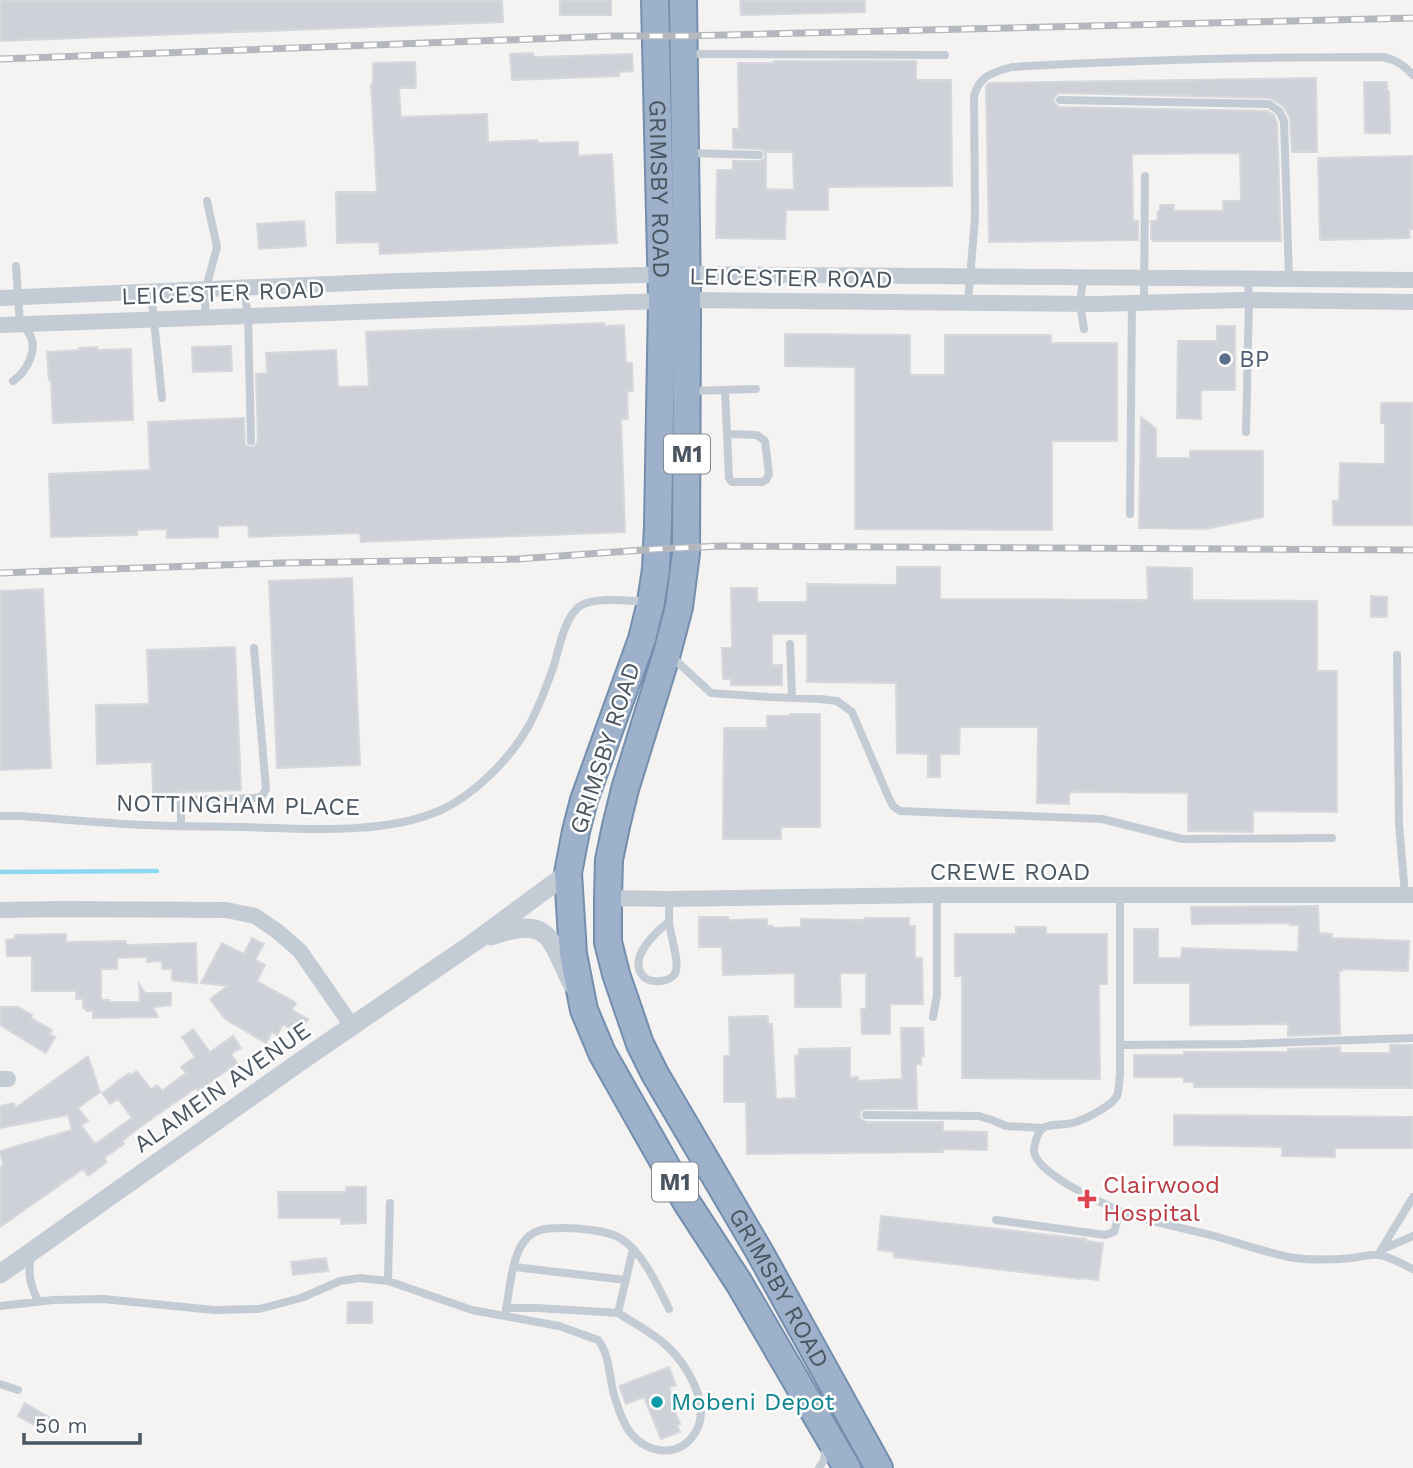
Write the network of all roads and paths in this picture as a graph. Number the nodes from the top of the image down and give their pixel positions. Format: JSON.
{"nodes":[{"id":1,"x":655,"y":0,"type":"edge"},
{"id":2,"x":683,"y":0,"type":"edge"},
{"id":3,"x":684,"y":54,"type":"junction"},
{"id":4,"x":945,"y":55,"type":"dead end"},
{"id":5,"x":1413,"y":75,"type":"edge"},
{"id":6,"x":1060,"y":100,"type":"dead end"},
{"id":7,"x":684,"y":152,"type":"junction"},
{"id":8,"x":759,"y":155,"type":"dead end"},
{"id":9,"x":1145,"y":176,"type":"dead end"},
{"id":10,"x":207,"y":201,"type":"dead end"},
{"id":11,"x":16,"y":266,"type":"dead end"},
{"id":12,"x":971,"y":277,"type":"junction"},
{"id":13,"x":1083,"y":278,"type":"junction"},
{"id":14,"x":1143,"y":278,"type":"junction"},
{"id":15,"x":1248,"y":279,"type":"junction"},
{"id":16,"x":1289,"y":279,"type":"junction"},
{"id":17,"x":421,"y":280,"type":"junction"},
{"id":18,"x":1413,"y":280,"type":"edge"},
{"id":19,"x":674,"y":287,"type":"junction"},
{"id":20,"x":206,"y":288,"type":"junction"},
{"id":21,"x":244,"y":288,"type":"junction"},
{"id":22,"x":151,"y":292,"type":"junction"},
{"id":23,"x":19,"y":297,"type":"junction"},
{"id":24,"x":0,"y":298,"type":"edge"},
{"id":25,"x":1249,"y":300,"type":"junction"},
{"id":26,"x":968,"y":303,"type":"junction"},
{"id":27,"x":1138,"y":303,"type":"junction"},
{"id":28,"x":1413,"y":303,"type":"edge"},
{"id":29,"x":1080,"y":304,"type":"junction"},
{"id":30,"x":422,"y":308,"type":"junction"},
{"id":31,"x":248,"y":315,"type":"junction"},
{"id":32,"x":205,"y":317,"type":"junction"},
{"id":33,"x":154,"y":318,"type":"junction"},
{"id":34,"x":20,"y":324,"type":"junction"},
{"id":35,"x":0,"y":325,"type":"edge"},
{"id":36,"x":1084,"y":329,"type":"dead end"},
{"id":37,"x":13,"y":381,"type":"dead end"},
{"id":38,"x":756,"y":389,"type":"dead end"},
{"id":39,"x":724,"y":390,"type":"junction"},
{"id":40,"x":687,"y":391,"type":"junction"},
{"id":41,"x":162,"y":398,"type":"dead end"},
{"id":42,"x":1246,"y":432,"type":"dead end"},
{"id":43,"x":727,"y":434,"type":"junction"},
{"id":44,"x":251,"y":441,"type":"dead end"},
{"id":45,"x":1129,"y":514,"type":"dead end"},
{"id":46,"x":651,"y":602,"type":"junction"},
{"id":47,"x":679,"y":607,"type":"junction"},
{"id":48,"x":790,"y":644,"type":"dead end"},
{"id":49,"x":254,"y":648,"type":"dead end"},
{"id":50,"x":667,"y":653,"type":"junction"},
{"id":51,"x":1397,"y":655,"type":"dead end"},
{"id":52,"x":792,"y":697,"type":"junction"},
{"id":53,"x":0,"y":816,"type":"edge"},
{"id":54,"x":181,"y":826,"type":"junction"},
{"id":55,"x":1332,"y":838,"type":"dead end"},
{"id":56,"x":568,"y":873,"type":"junction"},
{"id":57,"x":937,"y":895,"type":"junction"},
{"id":58,"x":1120,"y":895,"type":"junction"},
{"id":59,"x":1409,"y":895,"type":"edge"},
{"id":60,"x":608,"y":898,"type":"junction"},
{"id":61,"x":670,"y":899,"type":"junction"},
{"id":62,"x":0,"y":911,"type":"edge"},
{"id":63,"x":669,"y":922,"type":"junction"},
{"id":64,"x":473,"y":943,"type":"junction"},
{"id":65,"x":584,"y":1010,"type":"junction"},
{"id":66,"x":933,"y":1017,"type":"dead end"},
{"id":67,"x":352,"y":1026,"type":"junction"},
{"id":68,"x":1413,"y":1038,"type":"edge"},
{"id":69,"x":1120,"y":1045,"type":"junction"},
{"id":70,"x":866,"y":1115,"type":"dead end"},
{"id":71,"x":1042,"y":1128,"type":"junction"},
{"id":72,"x":1413,"y":1197,"type":"edge"},
{"id":73,"x":390,"y":1203,"type":"dead end"},
{"id":74,"x":1120,"y":1211,"type":"junction"},
{"id":75,"x":996,"y":1220,"type":"dead end"},
{"id":76,"x":1413,"y":1236,"type":"edge"},
{"id":77,"x":633,"y":1249,"type":"junction"},
{"id":78,"x":33,"y":1250,"type":"junction"},
{"id":79,"x":1380,"y":1252,"type":"junction"},
{"id":80,"x":514,"y":1267,"type":"junction"},
{"id":81,"x":1413,"y":1269,"type":"edge"},
{"id":82,"x":0,"y":1273,"type":"edge"},
{"id":83,"x":626,"y":1280,"type":"junction"},
{"id":84,"x":388,"y":1281,"type":"junction"},
{"id":85,"x":38,"y":1301,"type":"junction"},
{"id":86,"x":0,"y":1306,"type":"edge"},
{"id":87,"x":669,"y":1309,"type":"dead end"},
{"id":88,"x":506,"y":1312,"type":"junction"},
{"id":89,"x":618,"y":1313,"type":"junction"},
{"id":90,"x":0,"y":1384,"type":"edge"},
{"id":91,"x":18,"y":1390,"type":"dead end"},
{"id":92,"x":828,"y":1436,"type":"junction"},
{"id":93,"x":819,"y":1468,"type":"edge"},
{"id":94,"x":847,"y":1468,"type":"edge"},
{"id":95,"x":879,"y":1468,"type":"edge"}],
"edges":[{"from":1,"to":19,"type":"highway","name":"GRIMSBY ROAD","number":"M1"},
{"from":2,"to":3,"type":"highway","name":"GRIMSBY ROAD","number":"M1"},
{"from":3,"to":4,"type":"lane"},
{"from":3,"to":7,"type":"highway","name":"GRIMSBY ROAD","number":"M1"},
{"from":5,"to":12,"type":"lane"},
{"from":6,"to":16,"type":"lane"},
{"from":7,"to":8,"type":"lane"},
{"from":7,"to":19,"type":"highway","name":"GRIMSBY ROAD","number":"M1"},
{"from":9,"to":14,"type":"lane"},
{"from":10,"to":20,"type":"lane"},
{"from":11,"to":23,"type":"lane"},
{"from":12,"to":13,"type":"street","name":"LEICESTER ROAD"},
{"from":12,"to":19,"type":"street","name":"LEICESTER ROAD"},
{"from":12,"to":26,"type":"lane"},
{"from":13,"to":14,"type":"street","name":"LEICESTER ROAD"},
{"from":13,"to":29,"type":"lane"},
{"from":14,"to":15,"type":"street","name":"LEICESTER ROAD"},
{"from":14,"to":27,"type":"lane"},
{"from":15,"to":16,"type":"street","name":"LEICESTER ROAD"},
{"from":15,"to":25,"type":"lane"},
{"from":16,"to":18,"type":"street","name":"LEICESTER ROAD"},
{"from":17,"to":19,"type":"street","name":"LEICESTER ROAD"},
{"from":17,"to":21,"type":"street","name":"LEICESTER ROAD"},
{"from":17,"to":30,"type":"street"},
{"from":19,"to":26,"type":"street","name":"LEICESTER ROAD"},
{"from":19,"to":30,"type":"street","name":"LEICESTER ROAD"},
{"from":19,"to":40,"type":"highway","name":"GRIMSBY ROAD","number":"M1"},
{"from":19,"to":46,"type":"highway","name":"GRIMSBY ROAD","number":"M1"},
{"from":20,"to":21,"type":"street","name":"LEICESTER ROAD"},
{"from":20,"to":22,"type":"street","name":"LEICESTER ROAD"},
{"from":20,"to":32,"type":"lane"},
{"from":21,"to":31,"type":"lane"},
{"from":22,"to":23,"type":"street","name":"LEICESTER ROAD"},
{"from":22,"to":33,"type":"lane"},
{"from":23,"to":24,"type":"street","name":"LEICESTER ROAD"},
{"from":23,"to":34,"type":"lane"},
{"from":25,"to":27,"type":"street","name":"LEICESTER ROAD"},
{"from":25,"to":28,"type":"street","name":"LEICESTER ROAD"},
{"from":25,"to":42,"type":"lane"},
{"from":26,"to":29,"type":"street","name":"LEICESTER ROAD"},
{"from":27,"to":29,"type":"street","name":"LEICESTER ROAD"},
{"from":27,"to":45,"type":"lane"},
{"from":29,"to":36,"type":"lane"},
{"from":30,"to":31,"type":"street","name":"LEICESTER ROAD"},
{"from":31,"to":32,"type":"street","name":"LEICESTER ROAD"},
{"from":31,"to":44,"type":"lane"},
{"from":32,"to":33,"type":"street","name":"LEICESTER ROAD"},
{"from":33,"to":34,"type":"street","name":"LEICESTER ROAD"},
{"from":33,"to":41,"type":"lane"},
{"from":34,"to":35,"type":"street","name":"LEICESTER ROAD"},
{"from":34,"to":37,"type":"lane"},
{"from":38,"to":39,"type":"lane"},
{"from":39,"to":40,"type":"lane"},
{"from":39,"to":43,"type":"lane"},
{"from":40,"to":47,"type":"highway","name":"GRIMSBY ROAD","number":"M1"},
{"from":43,"to":43,"type":"lane"},
{"from":46,"to":47,"type":"highway"},
{"from":46,"to":54,"type":"lane","name":"NOTTINGHAM PLACE"},
{"from":46,"to":56,"type":"highway","name":"GRIMSBY ROAD","number":"M1"},
{"from":47,"to":50,"type":"highway","name":"GRIMSBY ROAD","number":"M1"},
{"from":48,"to":52,"type":"lane"},
{"from":49,"to":54,"type":"lane"},
{"from":50,"to":52,"type":"lane"},
{"from":50,"to":60,"type":"highway","name":"GRIMSBY ROAD","number":"M1"},
{"from":51,"to":59,"type":"lane"},
{"from":52,"to":55,"type":"lane"},
{"from":53,"to":54,"type":"lane","name":"NOTTINGHAM PLACE"},
{"from":56,"to":64,"type":"street","name":"ALAMEIN AVENUE"},
{"from":56,"to":65,"type":"highway","name":"GRIMSBY ROAD","number":"M1"},
{"from":57,"to":58,"type":"street","name":"CREWE ROAD"},
{"from":57,"to":61,"type":"street","name":"CREWE ROAD"},
{"from":57,"to":66,"type":"lane"},
{"from":58,"to":59,"type":"street","name":"CREWE ROAD"},
{"from":58,"to":69,"type":"lane"},
{"from":60,"to":61,"type":"street","name":"CREWE ROAD"},
{"from":60,"to":95,"type":"highway","name":"GRIMSBY ROAD","number":"M1"},
{"from":61,"to":63,"type":"lane"},
{"from":62,"to":67,"type":"street"},
{"from":63,"to":63,"type":"lane"},
{"from":64,"to":65,"type":"street","name":"ALAMEIN AVENUE"},
{"from":64,"to":67,"type":"street","name":"ALAMEIN AVENUE"},
{"from":65,"to":92,"type":"highway","name":"GRIMSBY ROAD","number":"M1"},
{"from":67,"to":78,"type":"street","name":"ALAMEIN AVENUE"},
{"from":68,"to":69,"type":"lane"},
{"from":69,"to":71,"type":"lane"},
{"from":70,"to":71,"type":"lane"},
{"from":71,"to":74,"type":"lane"},
{"from":72,"to":79,"type":"lane"},
{"from":73,"to":84,"type":"lane"},
{"from":74,"to":75,"type":"lane"},
{"from":74,"to":79,"type":"lane"},
{"from":76,"to":79,"type":"lane"},
{"from":77,"to":80,"type":"lane"},
{"from":77,"to":83,"type":"lane"},
{"from":77,"to":87,"type":"lane"},
{"from":78,"to":82,"type":"street","name":"ALAMEIN AVENUE"},
{"from":78,"to":85,"type":"lane"},
{"from":79,"to":81,"type":"lane"},
{"from":80,"to":83,"type":"lane"},
{"from":80,"to":88,"type":"lane"},
{"from":83,"to":89,"type":"lane"},
{"from":84,"to":85,"type":"lane"},
{"from":84,"to":88,"type":"lane"},
{"from":85,"to":86,"type":"lane"},
{"from":88,"to":89,"type":"lane"},
{"from":88,"to":89,"type":"lane"},
{"from":90,"to":91,"type":"lane"},
{"from":92,"to":93,"type":"lane"},
{"from":92,"to":94,"type":"highway","name":"GRIMSBY ROAD","number":"M1"}]}
